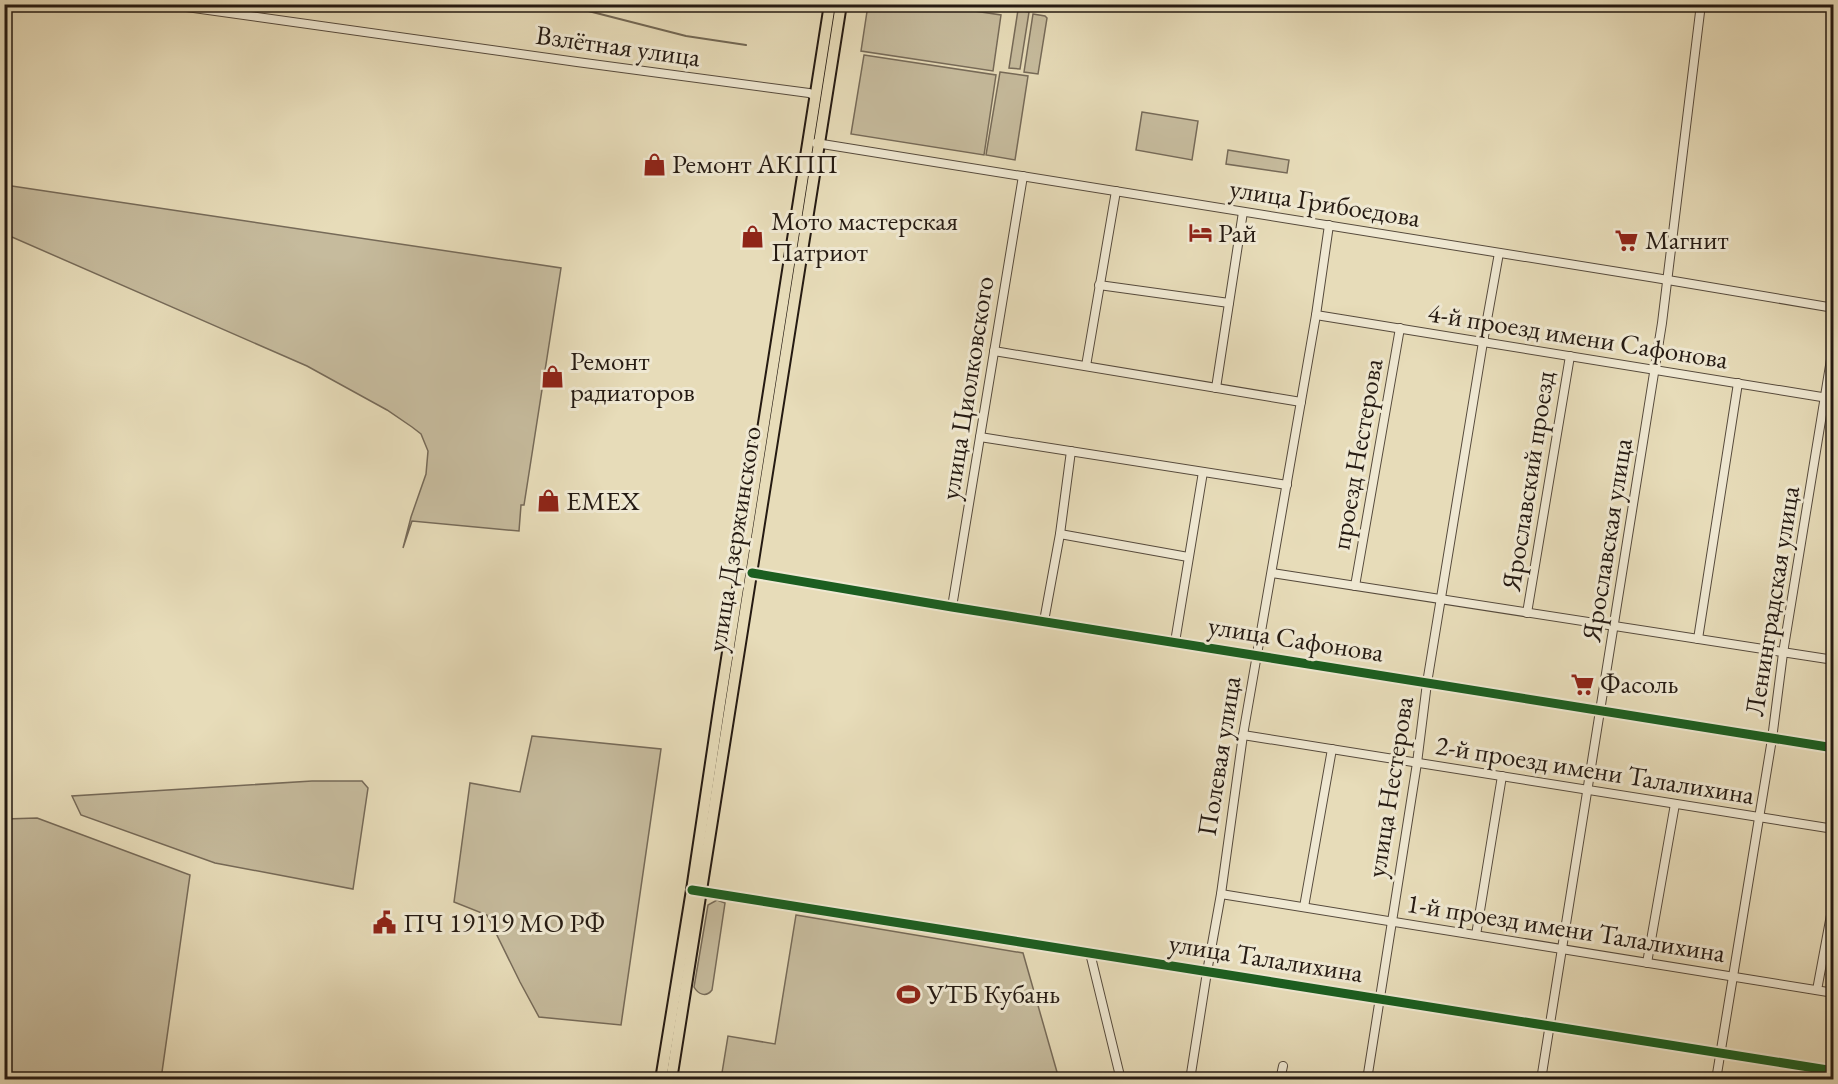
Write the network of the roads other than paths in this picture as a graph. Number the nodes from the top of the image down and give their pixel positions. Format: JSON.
{"nodes":[{"id":1,"x":165,"y":4,"type":"edge"},
{"id":2,"x":830,"y":4,"type":"edge"},
{"id":3,"x":841,"y":4,"type":"edge"},
{"id":4,"x":1701,"y":4,"type":"edge"},
{"id":5,"x":816,"y":96,"type":"junction"},
{"id":6,"x":814,"y":143,"type":"junction"},
{"id":7,"x":1023,"y":176,"type":"junction"},
{"id":8,"x":1116,"y":191,"type":"junction"},
{"id":9,"x":1244,"y":212,"type":"junction"},
{"id":10,"x":1329,"y":225,"type":"junction"},
{"id":11,"x":1499,"y":253,"type":"junction"},
{"id":12,"x":1668,"y":280,"type":"junction"},
{"id":13,"x":1099,"y":285,"type":"junction"},
{"id":14,"x":1229,"y":303,"type":"junction"},
{"id":15,"x":1833,"y":308,"type":"edge"},
{"id":16,"x":1316,"y":315,"type":"junction"},
{"id":17,"x":1400,"y":328,"type":"junction"},
{"id":18,"x":1833,"y":341,"type":"edge"},
{"id":19,"x":1483,"y":342,"type":"junction"},
{"id":20,"x":994,"y":351,"type":"junction"},
{"id":21,"x":1570,"y":356,"type":"junction"},
{"id":22,"x":1086,"y":366,"type":"junction"},
{"id":23,"x":1655,"y":370,"type":"junction"},
{"id":24,"x":1738,"y":383,"type":"junction"},
{"id":25,"x":1216,"y":388,"type":"junction"},
{"id":26,"x":1829,"y":398,"type":"edge"},
{"id":27,"x":1301,"y":402,"type":"junction"},
{"id":28,"x":980,"y":437,"type":"junction"},
{"id":29,"x":1071,"y":452,"type":"junction"},
{"id":30,"x":1203,"y":472,"type":"junction"},
{"id":31,"x":1287,"y":485,"type":"junction"},
{"id":32,"x":1060,"y":534,"type":"junction"},
{"id":33,"x":1188,"y":557,"type":"junction"},
{"id":34,"x":752,"y":573,"type":"junction"},
{"id":35,"x":1272,"y":573,"type":"junction"},
{"id":36,"x":1355,"y":586,"type":"junction"},
{"id":37,"x":1442,"y":600,"type":"junction"},
{"id":38,"x":952,"y":607,"type":"junction"},
{"id":39,"x":1527,"y":613,"type":"junction"},
{"id":40,"x":1044,"y":621,"type":"junction"},
{"id":41,"x":1614,"y":626,"type":"junction"},
{"id":42,"x":1698,"y":639,"type":"junction"},
{"id":43,"x":1175,"y":642,"type":"junction"},
{"id":44,"x":1783,"y":652,"type":"junction"},
{"id":45,"x":1257,"y":656,"type":"junction"},
{"id":46,"x":1833,"y":660,"type":"edge"},
{"id":47,"x":1427,"y":683,"type":"junction"},
{"id":48,"x":1601,"y":711,"type":"junction"},
{"id":49,"x":1243,"y":735,"type":"junction"},
{"id":50,"x":1772,"y":739,"type":"junction"},
{"id":51,"x":1833,"y":748,"type":"edge"},
{"id":52,"x":1332,"y":750,"type":"junction"},
{"id":53,"x":1417,"y":763,"type":"junction"},
{"id":54,"x":1502,"y":777,"type":"junction"},
{"id":55,"x":1588,"y":790,"type":"junction"},
{"id":56,"x":1675,"y":804,"type":"junction"},
{"id":57,"x":1759,"y":818,"type":"junction"},
{"id":58,"x":1833,"y":830,"type":"edge"},
{"id":59,"x":697,"y":891,"type":"junction"},
{"id":60,"x":1221,"y":894,"type":"junction"},
{"id":61,"x":1833,"y":899,"type":"edge"},
{"id":62,"x":1304,"y":907,"type":"junction"},
{"id":63,"x":1391,"y":921,"type":"junction"},
{"id":64,"x":1476,"y":935,"type":"junction"},
{"id":65,"x":1561,"y":949,"type":"junction"},
{"id":66,"x":1090,"y":953,"type":"junction"},
{"id":67,"x":1647,"y":963,"type":"junction"},
{"id":68,"x":1206,"y":972,"type":"junction"},
{"id":69,"x":1733,"y":977,"type":"junction"},
{"id":70,"x":1817,"y":990,"type":"junction"},
{"id":71,"x":1833,"y":993,"type":"edge"},
{"id":72,"x":1380,"y":999,"type":"junction"},
{"id":73,"x":1549,"y":1026,"type":"junction"},
{"id":74,"x":1720,"y":1053,"type":"junction"},
{"id":75,"x":1283,"y":1066,"type":"dead end"},
{"id":76,"x":1833,"y":1071,"type":"edge"},
{"id":77,"x":661,"y":1080,"type":"edge"},
{"id":78,"x":670,"y":1080,"type":"edge"},
{"id":79,"x":1121,"y":1080,"type":"edge"},
{"id":80,"x":1190,"y":1080,"type":"edge"},
{"id":81,"x":1280,"y":1080,"type":"edge"},
{"id":82,"x":1366,"y":1080,"type":"edge"},
{"id":83,"x":1541,"y":1080,"type":"edge"},
{"id":84,"x":1716,"y":1080,"type":"edge"}],
"edges":[{"from":1,"to":5,"type":"street","name":"Взлётная улица"},
{"from":2,"to":5,"type":"main road","name":"улица Дзержинского"},
{"from":3,"to":6,"type":"main road","name":"улица Дзержинского"},
{"from":4,"to":12,"type":"street","name":"Ярославская улица"},
{"from":5,"to":6,"type":"main road","name":"улица Дзержинского"},
{"from":6,"to":7,"type":"street","name":"улица Грибоедова"},
{"from":6,"to":34,"type":"main road","name":"улица Дзержинского"},
{"from":6,"to":59,"type":"main road","name":"улица Дзержинского"},
{"from":7,"to":8,"type":"street","name":"улица Грибоедова"},
{"from":7,"to":20,"type":"street","name":"улица Циолковского"},
{"from":8,"to":9,"type":"street","name":"улица Грибоедова"},
{"from":8,"to":13,"type":"street"},
{"from":9,"to":10,"type":"street","name":"улица Грибоедова"},
{"from":9,"to":14,"type":"street"},
{"from":10,"to":11,"type":"street","name":"улица Грибоедова"},
{"from":10,"to":16,"type":"street","name":"Полевая улица"},
{"from":11,"to":12,"type":"street","name":"улица Грибоедова"},
{"from":11,"to":19,"type":"street","name":"улица Нестерова"},
{"from":12,"to":15,"type":"street","name":"улица Грибоедова"},
{"from":12,"to":23,"type":"street","name":"Ярославская улица"},
{"from":13,"to":14,"type":"street"},
{"from":13,"to":22,"type":"street"},
{"from":14,"to":25,"type":"street"},
{"from":16,"to":17,"type":"street","name":"4-й проезд имени Сафонова"},
{"from":16,"to":27,"type":"street","name":"Полевая улица"},
{"from":17,"to":19,"type":"street","name":"4-й проезд имени Сафонова"},
{"from":17,"to":36,"type":"street","name":"проезд Нестерова"},
{"from":18,"to":26,"type":"street","name":"Ленинградская улица"},
{"from":19,"to":21,"type":"street","name":"4-й проезд имени Сафонова"},
{"from":19,"to":37,"type":"street","name":"улица Нестерова"},
{"from":20,"to":22,"type":"street"},
{"from":20,"to":28,"type":"street","name":"улица Циолковского"},
{"from":21,"to":23,"type":"street","name":"4-й проезд имени Сафонова"},
{"from":21,"to":39,"type":"street","name":"Ярославский проезд"},
{"from":22,"to":25,"type":"street"},
{"from":23,"to":24,"type":"street","name":"4-й проезд имени Сафонова"},
{"from":23,"to":41,"type":"street","name":"Ярославская улица"},
{"from":24,"to":26,"type":"street","name":"4-й проезд имени Сафонова"},
{"from":24,"to":42,"type":"street"},
{"from":25,"to":27,"type":"street"},
{"from":26,"to":44,"type":"street","name":"Ленинградская улица"},
{"from":27,"to":31,"type":"street","name":"Полевая улица"},
{"from":28,"to":29,"type":"street"},
{"from":28,"to":38,"type":"street","name":"улица Циолковского"},
{"from":29,"to":30,"type":"street"},
{"from":29,"to":32,"type":"street"},
{"from":30,"to":31,"type":"street"},
{"from":30,"to":33,"type":"street"},
{"from":31,"to":35,"type":"street","name":"Полевая улица"},
{"from":32,"to":33,"type":"street"},
{"from":32,"to":40,"type":"street"},
{"from":33,"to":43,"type":"street"},
{"from":34,"to":38,"type":"street","name":"улица Сафонова"},
{"from":34,"to":59,"type":"main road","name":"улица Дзержинского"},
{"from":35,"to":36,"type":"street"},
{"from":35,"to":45,"type":"street","name":"Полевая улица"},
{"from":36,"to":37,"type":"street"},
{"from":37,"to":39,"type":"street"},
{"from":37,"to":47,"type":"street","name":"улица Нестерова"},
{"from":38,"to":40,"type":"street","name":"улица Сафонова"},
{"from":39,"to":41,"type":"street"},
{"from":40,"to":43,"type":"street","name":"улица Сафонова"},
{"from":41,"to":42,"type":"street"},
{"from":41,"to":48,"type":"street","name":"Ярославская улица"},
{"from":42,"to":44,"type":"street"},
{"from":43,"to":45,"type":"street","name":"улица Сафонова"},
{"from":44,"to":46,"type":"street"},
{"from":44,"to":50,"type":"street","name":"Ленинградская улица"},
{"from":45,"to":47,"type":"street","name":"улица Сафонова"},
{"from":45,"to":49,"type":"street","name":"Полевая улица"},
{"from":47,"to":48,"type":"street","name":"улица Сафонова"},
{"from":47,"to":53,"type":"street","name":"улица Нестерова"},
{"from":48,"to":50,"type":"street","name":"улица Сафонова"},
{"from":48,"to":55,"type":"street","name":"Ярославская улица"},
{"from":49,"to":52,"type":"street","name":"2-й проезд имени Талалихина"},
{"from":49,"to":60,"type":"street","name":"Полевая улица"},
{"from":50,"to":51,"type":"street","name":"улица Сафонова"},
{"from":50,"to":57,"type":"street","name":"Ленинградская улица"},
{"from":52,"to":53,"type":"street","name":"2-й проезд имени Талалихина"},
{"from":52,"to":62,"type":"street"},
{"from":53,"to":54,"type":"street","name":"2-й проезд имени Талалихина"},
{"from":53,"to":63,"type":"street","name":"улица Нестерова"},
{"from":54,"to":55,"type":"street","name":"2-й проезд имени Талалихина"},
{"from":54,"to":64,"type":"street"},
{"from":55,"to":56,"type":"street","name":"2-й проезд имени Талалихина"},
{"from":55,"to":65,"type":"street","name":"Ярославская улица"},
{"from":56,"to":57,"type":"street","name":"2-й проезд имени Талалихина"},
{"from":56,"to":67,"type":"street"},
{"from":57,"to":58,"type":"street","name":"2-й проезд имени Талалихина"},
{"from":57,"to":69,"type":"street","name":"Ленинградская улица"},
{"from":59,"to":66,"type":"street","name":"улица Талалихина"},
{"from":59,"to":77,"type":"main road","name":"улица Дзержинского"},
{"from":59,"to":78,"type":"main road","name":"улица Дзержинского"},
{"from":60,"to":62,"type":"street","name":"1-й проезд имени Талалихина"},
{"from":60,"to":68,"type":"street","name":"Полевая улица"},
{"from":61,"to":70,"type":"street"},
{"from":62,"to":63,"type":"street","name":"1-й проезд имени Талалихина"},
{"from":63,"to":64,"type":"street","name":"1-й проезд имени Талалихина"},
{"from":63,"to":72,"type":"street","name":"улица Нестерова"},
{"from":64,"to":65,"type":"street","name":"1-й проезд имени Талалихина"},
{"from":65,"to":67,"type":"street","name":"1-й проезд имени Талалихина"},
{"from":65,"to":73,"type":"street","name":"Ярославская улица"},
{"from":66,"to":68,"type":"street","name":"улица Талалихина"},
{"from":66,"to":79,"type":"street"},
{"from":67,"to":69,"type":"street","name":"1-й проезд имени Талалихина"},
{"from":68,"to":72,"type":"street","name":"улица Талалихина"},
{"from":68,"to":80,"type":"street","name":"Полевая улица"},
{"from":69,"to":70,"type":"street","name":"1-й проезд имени Талалихина"},
{"from":69,"to":74,"type":"street","name":"Ленинградская улица"},
{"from":70,"to":71,"type":"street","name":"1-й проезд имени Талалихина"},
{"from":72,"to":73,"type":"street","name":"улица Талалихина"},
{"from":72,"to":82,"type":"street","name":"улица Нестерова"},
{"from":73,"to":74,"type":"street","name":"улица Талалихина"},
{"from":73,"to":83,"type":"street","name":"Ярославская улица"},
{"from":74,"to":76,"type":"street","name":"улица Талалихина"},
{"from":74,"to":84,"type":"street","name":"Ленинградская улица"},
{"from":75,"to":81,"type":"street"}]}
